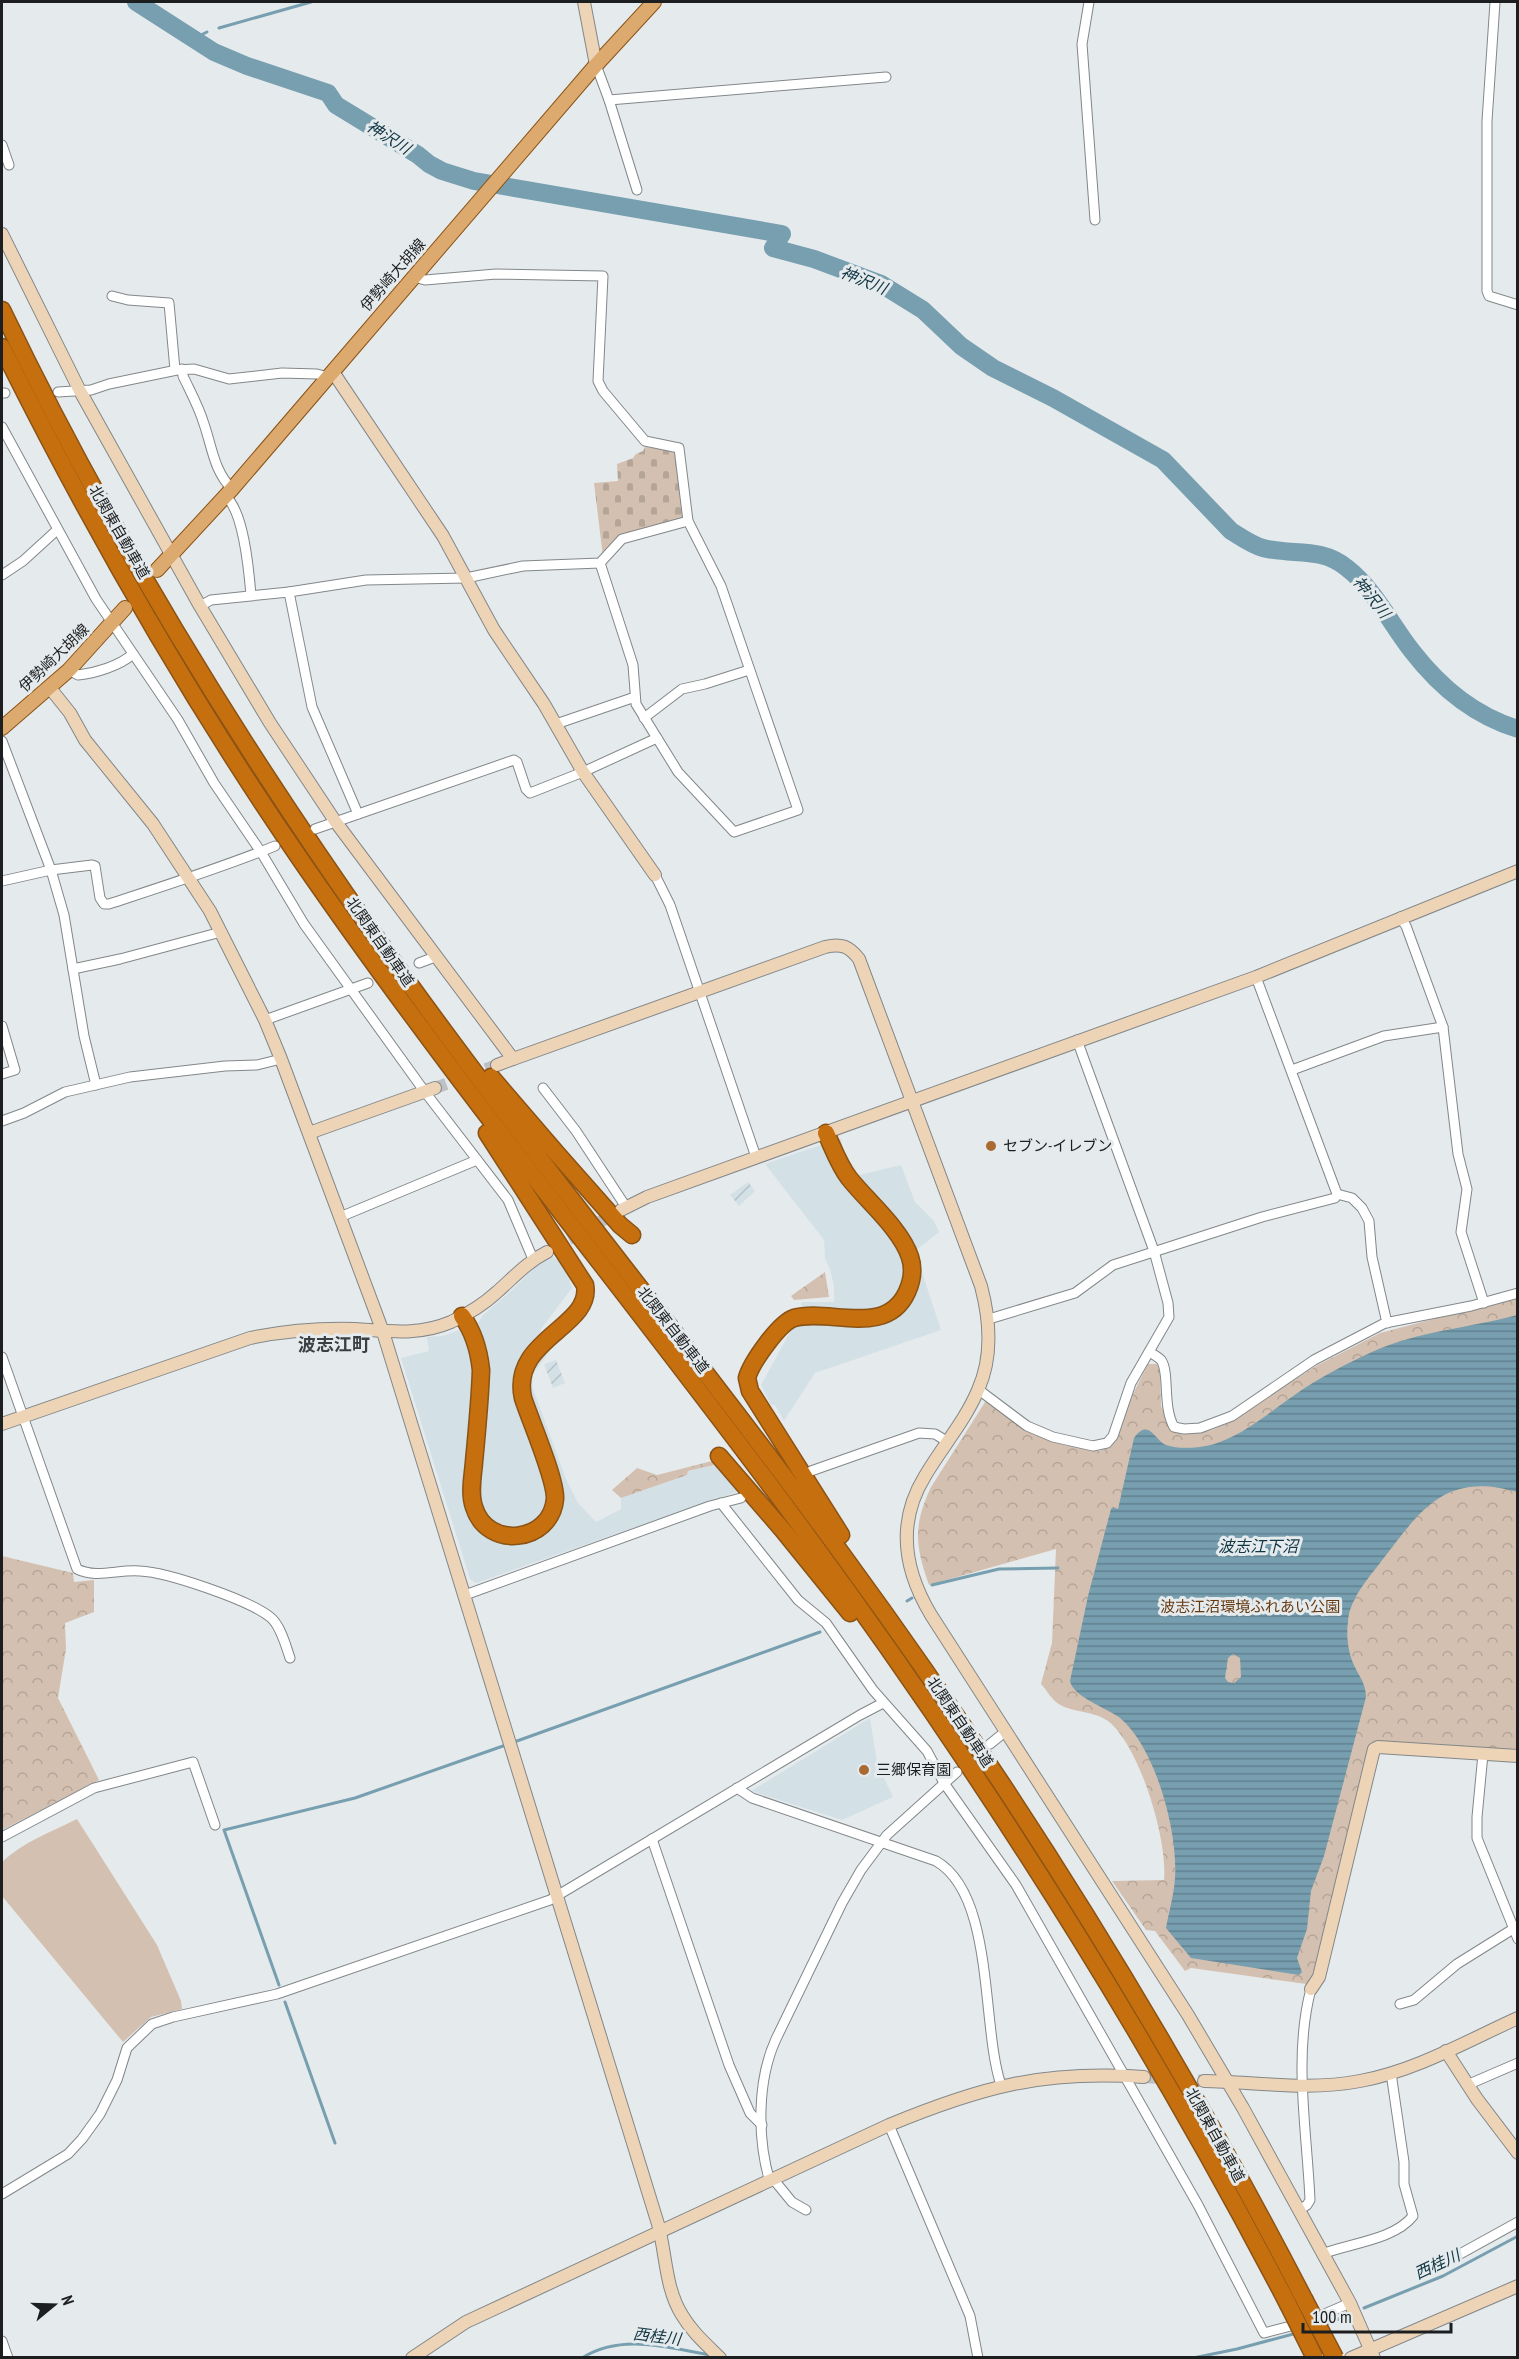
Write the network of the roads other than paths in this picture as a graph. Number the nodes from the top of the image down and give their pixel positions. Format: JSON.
{"nodes":[{"id":1,"x":584,"y":2,"type":"edge"},
{"id":2,"x":654,"y":2,"type":"edge"},
{"id":3,"x":1089,"y":2,"type":"edge"},
{"id":4,"x":1495,"y":2,"type":"edge"},
{"id":5,"x":596,"y":65,"type":"junction"},
{"id":6,"x":886,"y":77,"type":"dead end"},
{"id":7,"x":609,"y":100,"type":"junction"},
{"id":8,"x":2,"y":145,"type":"edge"},
{"id":9,"x":9,"y":165,"type":"dead end"},
{"id":10,"x":636,"y":190,"type":"dead end"},
{"id":11,"x":1095,"y":220,"type":"dead end"},
{"id":12,"x":2,"y":234,"type":"edge"},
{"id":13,"x":414,"y":278,"type":"junction"},
{"id":14,"x":112,"y":296,"type":"dead end"},
{"id":15,"x":1518,"y":306,"type":"edge"},
{"id":16,"x":2,"y":310,"type":"edge"},
{"id":17,"x":2,"y":347,"type":"edge"},
{"id":18,"x":178,"y":370,"type":"junction"},
{"id":19,"x":330,"y":375,"type":"junction"},
{"id":20,"x":80,"y":391,"type":"junction"},
{"id":21,"x":58,"y":392,"type":"dead end"},
{"id":22,"x":2,"y":427,"type":"edge"},
{"id":23,"x":228,"y":493,"type":"junction"},
{"id":24,"x":687,"y":521,"type":"junction"},
{"id":25,"x":57,"y":530,"type":"junction"},
{"id":26,"x":172,"y":554,"type":"junction"},
{"id":27,"x":600,"y":563,"type":"junction"},
{"id":28,"x":157,"y":570,"type":"dead end"},
{"id":29,"x":2,"y":575,"type":"edge"},
{"id":30,"x":466,"y":578,"type":"junction"},
{"id":31,"x":290,"y":592,"type":"junction"},
{"id":32,"x":251,"y":595,"type":"junction"},
{"id":33,"x":200,"y":606,"type":"junction"},
{"id":34,"x":125,"y":608,"type":"dead end"},
{"id":35,"x":112,"y":624,"type":"junction"},
{"id":36,"x":133,"y":654,"type":"junction"},
{"id":37,"x":69,"y":670,"type":"junction"},
{"id":38,"x":749,"y":670,"type":"junction"},
{"id":39,"x":50,"y":688,"type":"junction"},
{"id":40,"x":635,"y":697,"type":"junction"},
{"id":41,"x":644,"y":718,"type":"junction"},
{"id":42,"x":556,"y":724,"type":"junction"},
{"id":43,"x":2,"y":728,"type":"edge"},
{"id":44,"x":657,"y":738,"type":"junction"},
{"id":45,"x":2,"y":741,"type":"edge"},
{"id":46,"x":583,"y":772,"type":"junction"},
{"id":47,"x":358,"y":814,"type":"junction"},
{"id":48,"x":335,"y":821,"type":"junction"},
{"id":49,"x":315,"y":829,"type":"dead end"},
{"id":50,"x":275,"y":846,"type":"dead end"},
{"id":51,"x":261,"y":852,"type":"junction"},
{"id":52,"x":51,"y":870,"type":"junction"},
{"id":53,"x":1518,"y":871,"type":"edge"},
{"id":54,"x":655,"y":875,"type":"joint"},
{"id":55,"x":189,"y":877,"type":"junction"},
{"id":56,"x":2,"y":880,"type":"edge"},
{"id":57,"x":1400,"y":917,"type":"junction"},
{"id":58,"x":221,"y":932,"type":"junction"},
{"id":59,"x":378,"y":939,"type":"junction"},
{"id":60,"x":435,"y":957,"type":"junction"},
{"id":61,"x":419,"y":963,"type":"dead end"},
{"id":62,"x":73,"y":969,"type":"junction"},
{"id":63,"x":1256,"y":977,"type":"junction"},
{"id":64,"x":368,"y":983,"type":"dead end"},
{"id":65,"x":351,"y":988,"type":"junction"},
{"id":66,"x":700,"y":993,"type":"junction"},
{"id":67,"x":265,"y":1020,"type":"junction"},
{"id":68,"x":2,"y":1026,"type":"edge"},
{"id":69,"x":1443,"y":1027,"type":"junction"},
{"id":70,"x":428,"y":1038,"type":"junction"},
{"id":71,"x":1077,"y":1040,"type":"junction"},
{"id":72,"x":281,"y":1059,"type":"junction"},
{"id":73,"x":513,"y":1059,"type":"junction"},
{"id":74,"x":498,"y":1065,"type":"tunnel mouth"},
{"id":75,"x":1292,"y":1070,"type":"junction"},
{"id":76,"x":2,"y":1074,"type":"edge"},
{"id":77,"x":96,"y":1085,"type":"junction"},
{"id":78,"x":543,"y":1088,"type":"dead end"},
{"id":79,"x":430,"y":1090,"type":"junction"},
{"id":80,"x":910,"y":1101,"type":"junction"},
{"id":81,"x":2,"y":1121,"type":"edge"},
{"id":82,"x":309,"y":1133,"type":"junction"},
{"id":83,"x":826,"y":1133,"type":"junction"},
{"id":84,"x":756,"y":1157,"type":"junction"},
{"id":85,"x":477,"y":1160,"type":"junction"},
{"id":86,"x":1337,"y":1194,"type":"junction"},
{"id":87,"x":624,"y":1209,"type":"joint"},
{"id":88,"x":340,"y":1218,"type":"junction"},
{"id":89,"x":632,"y":1235,"type":"dead end"},
{"id":90,"x":1154,"y":1251,"type":"junction"},
{"id":91,"x":547,"y":1252,"type":"tunnel mouth"},
{"id":92,"x":533,"y":1259,"type":"junction"},
{"id":93,"x":1518,"y":1293,"type":"edge"},
{"id":94,"x":1484,"y":1303,"type":"junction"},
{"id":95,"x":792,"y":1311,"type":"dead end"},
{"id":96,"x":462,"y":1316,"type":"junction"},
{"id":97,"x":989,"y":1319,"type":"junction"},
{"id":98,"x":1387,"y":1323,"type":"junction"},
{"id":99,"x":383,"y":1332,"type":"junction"},
{"id":100,"x":555,"y":1345,"type":"dead end"},
{"id":101,"x":1149,"y":1352,"type":"junction"},
{"id":102,"x":2,"y":1357,"type":"edge"},
{"id":103,"x":979,"y":1390,"type":"junction"},
{"id":104,"x":24,"y":1416,"type":"junction"},
{"id":105,"x":2,"y":1424,"type":"edge"},
{"id":106,"x":948,"y":1442,"type":"junction"},
{"id":107,"x":719,"y":1456,"type":"dead end"},
{"id":108,"x":811,"y":1471,"type":"dead end"},
{"id":109,"x":741,"y":1498,"type":"dead end"},
{"id":110,"x":721,"y":1503,"type":"junction"},
{"id":111,"x":465,"y":1595,"type":"junction"},
{"id":112,"x":908,"y":1647,"type":"junction"},
{"id":113,"x":290,"y":1658,"type":"dead end"},
{"id":114,"x":883,"y":1703,"type":"junction"},
{"id":115,"x":1006,"y":1731,"type":"junction"},
{"id":116,"x":990,"y":1744,"type":"dead end"},
{"id":117,"x":957,"y":1748,"type":"junction"},
{"id":118,"x":1483,"y":1754,"type":"junction"},
{"id":119,"x":1518,"y":1756,"type":"edge"},
{"id":120,"x":957,"y":1772,"type":"dead end"},
{"id":121,"x":944,"y":1783,"type":"junction"},
{"id":122,"x":737,"y":1788,"type":"junction"},
{"id":123,"x":215,"y":1825,"type":"dead end"},
{"id":124,"x":2,"y":1837,"type":"edge"},
{"id":125,"x":652,"y":1839,"type":"junction"},
{"id":126,"x":881,"y":1842,"type":"junction"},
{"id":127,"x":557,"y":1896,"type":"junction"},
{"id":128,"x":1513,"y":1929,"type":"junction"},
{"id":129,"x":1518,"y":1939,"type":"edge"},
{"id":130,"x":1311,"y":1989,"type":"joint"},
{"id":131,"x":1400,"y":2004,"type":"dead end"},
{"id":132,"x":1518,"y":2018,"type":"edge"},
{"id":133,"x":1446,"y":2051,"type":"junction"},
{"id":134,"x":1518,"y":2063,"type":"edge"},
{"id":135,"x":1391,"y":2073,"type":"junction"},
{"id":136,"x":1124,"y":2075,"type":"junction"},
{"id":137,"x":1144,"y":2077,"type":"tunnel mouth"},
{"id":138,"x":1204,"y":2081,"type":"tunnel mouth"},
{"id":139,"x":1227,"y":2082,"type":"junction"},
{"id":140,"x":1001,"y":2085,"type":"junction"},
{"id":141,"x":1303,"y":2085,"type":"junction"},
{"id":142,"x":1467,"y":2085,"type":"junction"},
{"id":143,"x":762,"y":2125,"type":"junction"},
{"id":144,"x":889,"y":2125,"type":"junction"},
{"id":145,"x":1518,"y":2153,"type":"edge"},
{"id":146,"x":772,"y":2181,"type":"junction"},
{"id":147,"x":2,"y":2194,"type":"edge"},
{"id":148,"x":806,"y":2210,"type":"dead end"},
{"id":149,"x":1299,"y":2210,"type":"junction"},
{"id":150,"x":1518,"y":2222,"type":"edge"},
{"id":151,"x":660,"y":2233,"type":"junction"},
{"id":152,"x":1322,"y":2254,"type":"junction"},
{"id":153,"x":1431,"y":2270,"type":"dead end"},
{"id":154,"x":1518,"y":2286,"type":"edge"},
{"id":155,"x":1350,"y":2303,"type":"junction"},
{"id":156,"x":2,"y":2341,"type":"edge"},
{"id":157,"x":1372,"y":2354,"type":"edge"},
{"id":158,"x":8,"y":2358,"type":"edge"},
{"id":159,"x":411,"y":2358,"type":"edge"},
{"id":160,"x":720,"y":2358,"type":"edge"},
{"id":161,"x":978,"y":2358,"type":"edge"},
{"id":162,"x":1315,"y":2358,"type":"edge"},
{"id":163,"x":1335,"y":2358,"type":"edge"},
{"id":164,"x":1351,"y":2358,"type":"edge"}],
"edges":[{"from":1,"to":5,"type":"street"},
{"from":2,"to":5,"type":"main road","name":"伊勢崎大胡線"},
{"from":3,"to":11,"type":"street"},
{"from":4,"to":15,"type":"street"},
{"from":5,"to":7,"type":"street"},
{"from":5,"to":13,"type":"main road","name":"伊勢崎大胡線"},
{"from":6,"to":7,"type":"street"},
{"from":7,"to":10,"type":"street"},
{"from":8,"to":9,"type":"street"},
{"from":12,"to":20,"type":"street"},
{"from":13,"to":19,"type":"main road","name":"伊勢崎大胡線"},
{"from":13,"to":24,"type":"street"},
{"from":14,"to":18,"type":"street"},
{"from":16,"to":59,"type":"highway","name":"北関東自動車道"},
{"from":17,"to":70,"type":"highway","name":"北関東自動車道"},
{"from":18,"to":19,"type":"street"},
{"from":18,"to":20,"type":"street"},
{"from":18,"to":23,"type":"street"},
{"from":19,"to":23,"type":"main road","name":"伊勢崎大胡線"},
{"from":19,"to":30,"type":"street"},
{"from":20,"to":21,"type":"street"},
{"from":20,"to":26,"type":"street"},
{"from":22,"to":25,"type":"street"},
{"from":23,"to":26,"type":"main road","name":"伊勢崎大胡線"},
{"from":23,"to":32,"type":"street"},
{"from":24,"to":27,"type":"street"},
{"from":24,"to":38,"type":"street"},
{"from":25,"to":29,"type":"street"},
{"from":25,"to":35,"type":"street"},
{"from":26,"to":28,"type":"main road","name":"伊勢崎大胡線"},
{"from":26,"to":33,"type":"street"},
{"from":27,"to":30,"type":"street"},
{"from":27,"to":40,"type":"street"},
{"from":30,"to":31,"type":"street"},
{"from":30,"to":42,"type":"street"},
{"from":31,"to":32,"type":"street"},
{"from":31,"to":47,"type":"street"},
{"from":32,"to":33,"type":"street"},
{"from":33,"to":48,"type":"street"},
{"from":34,"to":35,"type":"main road","name":"伊勢崎大胡線"},
{"from":35,"to":36,"type":"street"},
{"from":35,"to":37,"type":"main road","name":"伊勢崎大胡線"},
{"from":36,"to":37,"type":"street"},
{"from":36,"to":51,"type":"street"},
{"from":37,"to":39,"type":"main road","name":"伊勢崎大胡線"},
{"from":38,"to":41,"type":"street"},
{"from":38,"to":44,"type":"street"},
{"from":39,"to":43,"type":"main road","name":"伊勢崎大胡線"},
{"from":39,"to":55,"type":"street"},
{"from":40,"to":41,"type":"street"},
{"from":40,"to":42,"type":"street"},
{"from":41,"to":44,"type":"street"},
{"from":42,"to":46,"type":"street"},
{"from":44,"to":46,"type":"street"},
{"from":45,"to":52,"type":"street"},
{"from":46,"to":47,"type":"street"},
{"from":46,"to":54,"type":"street"},
{"from":47,"to":48,"type":"street"},
{"from":48,"to":49,"type":"street"},
{"from":48,"to":60,"type":"street"},
{"from":50,"to":51,"type":"street"},
{"from":51,"to":55,"type":"street"},
{"from":51,"to":65,"type":"street"},
{"from":52,"to":55,"type":"street"},
{"from":52,"to":56,"type":"street"},
{"from":52,"to":62,"type":"street"},
{"from":53,"to":57,"type":"street"},
{"from":54,"to":66,"type":"street"},
{"from":55,"to":58,"type":"street"},
{"from":57,"to":63,"type":"street"},
{"from":57,"to":69,"type":"street"},
{"from":58,"to":62,"type":"street"},
{"from":58,"to":67,"type":"street"},
{"from":59,"to":89,"type":"highway"},
{"from":59,"to":112,"type":"highway","name":"北関東自動車道"},
{"from":60,"to":61,"type":"street"},
{"from":60,"to":73,"type":"street"},
{"from":62,"to":77,"type":"street"},
{"from":63,"to":71,"type":"street"},
{"from":63,"to":75,"type":"street"},
{"from":64,"to":65,"type":"street"},
{"from":65,"to":67,"type":"street"},
{"from":65,"to":79,"type":"street"},
{"from":66,"to":73,"type":"street"},
{"from":66,"to":80,"type":"street"},
{"from":66,"to":84,"type":"street"},
{"from":67,"to":72,"type":"street"},
{"from":68,"to":76,"type":"street"},
{"from":69,"to":75,"type":"street"},
{"from":69,"to":94,"type":"street"},
{"from":70,"to":96,"type":"highway"},
{"from":70,"to":117,"type":"highway","name":"北関東自動車道"},
{"from":71,"to":80,"type":"street"},
{"from":71,"to":90,"type":"street"},
{"from":72,"to":77,"type":"street"},
{"from":72,"to":82,"type":"street"},
{"from":73,"to":74,"type":"street"},
{"from":75,"to":86,"type":"street"},
{"from":77,"to":81,"type":"street"},
{"from":78,"to":87,"type":"street"},
{"from":79,"to":82,"type":"street"},
{"from":79,"to":85,"type":"street"},
{"from":80,"to":83,"type":"street"},
{"from":80,"to":97,"type":"street"},
{"from":82,"to":88,"type":"street"},
{"from":83,"to":84,"type":"street"},
{"from":83,"to":95,"type":"highway"},
{"from":83,"to":112,"type":"highway"},
{"from":84,"to":87,"type":"street"},
{"from":85,"to":88,"type":"street"},
{"from":85,"to":92,"type":"street"},
{"from":86,"to":90,"type":"street"},
{"from":86,"to":98,"type":"street"},
{"from":88,"to":99,"type":"street"},
{"from":90,"to":97,"type":"street"},
{"from":90,"to":101,"type":"street"},
{"from":91,"to":92,"type":"street"},
{"from":92,"to":96,"type":"street"},
{"from":93,"to":94,"type":"street"},
{"from":94,"to":98,"type":"street"},
{"from":96,"to":99,"type":"street"},
{"from":96,"to":100,"type":"highway"},
{"from":97,"to":103,"type":"street"},
{"from":98,"to":101,"type":"street"},
{"from":99,"to":104,"type":"street"},
{"from":99,"to":111,"type":"street"},
{"from":101,"to":103,"type":"street"},
{"from":102,"to":104,"type":"street"},
{"from":103,"to":106,"type":"street"},
{"from":104,"to":105,"type":"street"},
{"from":104,"to":113,"type":"street"},
{"from":106,"to":108,"type":"street"},
{"from":106,"to":115,"type":"street"},
{"from":107,"to":117,"type":"highway"},
{"from":109,"to":110,"type":"street"},
{"from":110,"to":111,"type":"street"},
{"from":110,"to":114,"type":"street"},
{"from":111,"to":127,"type":"street"},
{"from":112,"to":163,"type":"highway","name":"北関東自動車道","bridge":true},
{"from":114,"to":121,"type":"street"},
{"from":114,"to":122,"type":"street"},
{"from":115,"to":116,"type":"street"},
{"from":115,"to":139,"type":"street"},
{"from":117,"to":162,"type":"highway","name":"北関東自動車道","bridge":true},
{"from":118,"to":119,"type":"street"},
{"from":118,"to":128,"type":"street"},
{"from":118,"to":130,"type":"street"},
{"from":120,"to":121,"type":"street"},
{"from":121,"to":126,"type":"street"},
{"from":121,"to":136,"type":"street"},
{"from":122,"to":125,"type":"street"},
{"from":122,"to":126,"type":"street"},
{"from":123,"to":124,"type":"street"},
{"from":125,"to":127,"type":"street"},
{"from":125,"to":143,"type":"street"},
{"from":126,"to":140,"type":"street"},
{"from":126,"to":143,"type":"street"},
{"from":127,"to":147,"type":"street"},
{"from":127,"to":151,"type":"street"},
{"from":128,"to":129,"type":"street"},
{"from":128,"to":131,"type":"street"},
{"from":130,"to":141,"type":"street"},
{"from":132,"to":133,"type":"street"},
{"from":133,"to":135,"type":"street"},
{"from":133,"to":142,"type":"street"},
{"from":134,"to":142,"type":"street"},
{"from":135,"to":141,"type":"street"},
{"from":135,"to":152,"type":"street"},
{"from":136,"to":137,"type":"street"},
{"from":136,"to":140,"type":"street"},
{"from":136,"to":155,"type":"street"},
{"from":138,"to":139,"type":"street"},
{"from":139,"to":141,"type":"street"},
{"from":139,"to":149,"type":"street"},
{"from":140,"to":144,"type":"street"},
{"from":141,"to":149,"type":"street"},
{"from":142,"to":145,"type":"street"},
{"from":143,"to":146,"type":"street"},
{"from":144,"to":146,"type":"street"},
{"from":144,"to":161,"type":"street"},
{"from":146,"to":148,"type":"street"},
{"from":146,"to":151,"type":"street"},
{"from":149,"to":152,"type":"street"},
{"from":150,"to":153,"type":"street"},
{"from":151,"to":159,"type":"street"},
{"from":151,"to":160,"type":"street"},
{"from":152,"to":155,"type":"street"},
{"from":154,"to":157,"type":"street"},
{"from":155,"to":157,"type":"street"},
{"from":156,"to":158,"type":"street"},
{"from":157,"to":164,"type":"street"}]}
